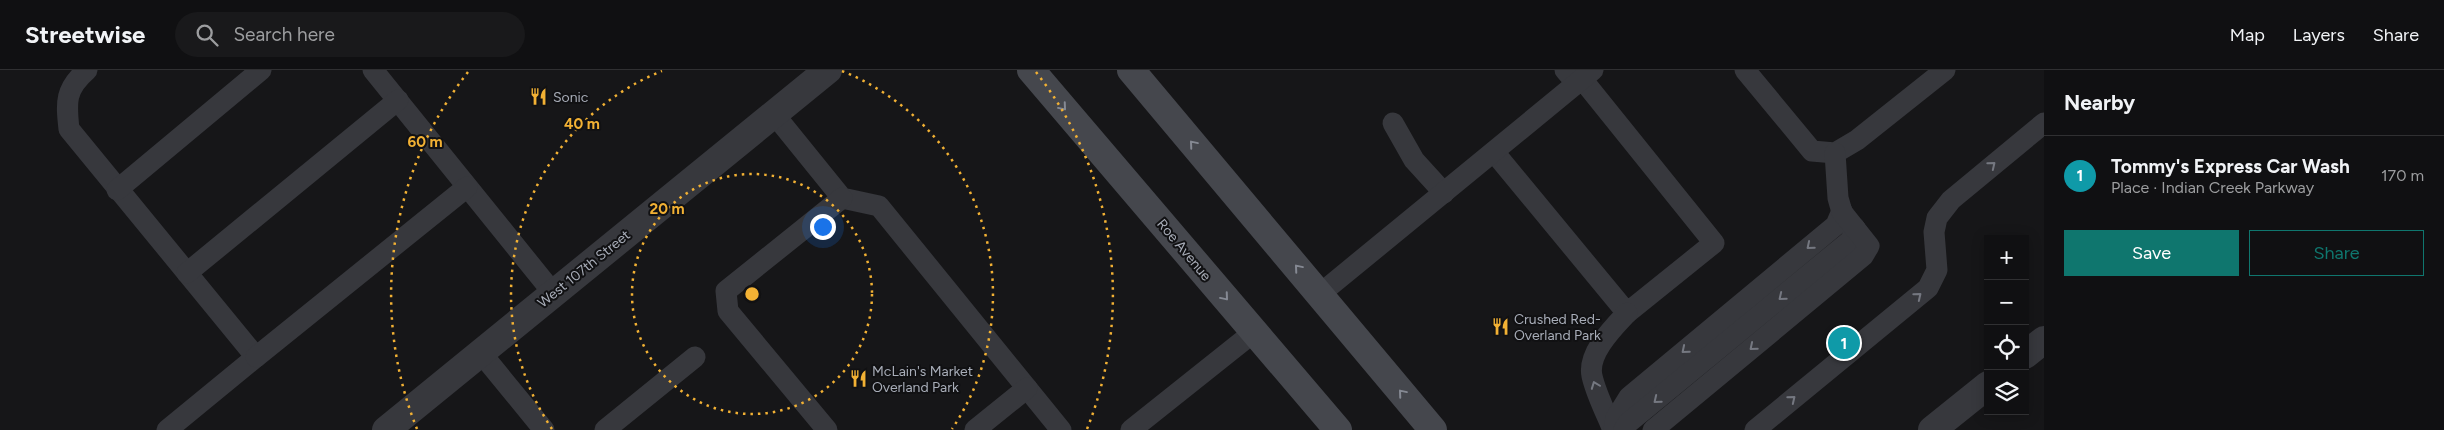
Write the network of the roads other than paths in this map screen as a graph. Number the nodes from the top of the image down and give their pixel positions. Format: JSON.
{"nodes":[{"id":1,"x":87,"y":70,"type":"edge"},
{"id":2,"x":261,"y":70,"type":"edge"},
{"id":3,"x":373,"y":70,"type":"edge"},
{"id":4,"x":828,"y":70,"type":"edge"},
{"id":5,"x":1031,"y":70,"type":"edge"},
{"id":6,"x":1131,"y":70,"type":"edge"},
{"id":7,"x":1744,"y":70,"type":"edge"},
{"id":8,"x":1945,"y":70,"type":"edge"},
{"id":9,"x":1579,"y":76,"type":"edge"},
{"id":10,"x":398,"y":100,"type":"junction"},
{"id":11,"x":774,"y":114,"type":"junction"},
{"id":12,"x":1393,"y":123,"type":"dead end"},
{"id":13,"x":2044,"y":123,"type":"edge"},
{"id":14,"x":1494,"y":152,"type":"junction"},
{"id":15,"x":1835,"y":153,"type":"junction"},
{"id":16,"x":467,"y":187,"type":"junction"},
{"id":17,"x":117,"y":190,"type":"junction"},
{"id":18,"x":1444,"y":193,"type":"junction"},
{"id":19,"x":842,"y":198,"type":"junction"},
{"id":20,"x":1842,"y":211,"type":"junction"},
{"id":21,"x":1855,"y":228,"type":"junction"},
{"id":22,"x":187,"y":273,"type":"junction"},
{"id":23,"x":554,"y":294,"type":"junction"},
{"id":24,"x":1320,"y":294,"type":"junction"},
{"id":25,"x":1627,"y":313,"type":"junction"},
{"id":26,"x":1254,"y":332,"type":"junction"},
{"id":27,"x":2044,"y":340,"type":"edge"},
{"id":28,"x":2029,"y":352,"type":"edge"},
{"id":29,"x":482,"y":353,"type":"junction"},
{"id":30,"x":695,"y":356,"type":"dead end"},
{"id":31,"x":256,"y":357,"type":"junction"},
{"id":32,"x":1027,"y":388,"type":"junction"},
{"id":33,"x":1984,"y":388,"type":"edge"},
{"id":34,"x":1136,"y":429,"type":"edge"},
{"id":35,"x":167,"y":430,"type":"edge"},
{"id":36,"x":386,"y":430,"type":"edge"},
{"id":37,"x":544,"y":430,"type":"edge"},
{"id":38,"x":606,"y":430,"type":"edge"},
{"id":39,"x":828,"y":430,"type":"edge"},
{"id":40,"x":975,"y":430,"type":"edge"},
{"id":41,"x":1061,"y":430,"type":"edge"},
{"id":42,"x":1338,"y":430,"type":"edge"},
{"id":43,"x":1433,"y":430,"type":"edge"},
{"id":44,"x":1614,"y":430,"type":"edge"},
{"id":45,"x":1624,"y":430,"type":"edge"},
{"id":46,"x":1653,"y":430,"type":"edge"},
{"id":47,"x":1755,"y":430,"type":"edge"},
{"id":48,"x":1932,"y":430,"type":"edge"}],
"edges":[{"from":1,"to":17,"type":"lane"},
{"from":2,"to":17,"type":"lane"},
{"from":3,"to":10,"type":"lane"},
{"from":4,"to":11,"type":"street","name":"West 107th Street"},
{"from":5,"to":26,"type":"main road","name":"Roe Avenue","one_way":true},
{"from":24,"to":6,"type":"main road","one_way":true},
{"from":7,"to":15,"type":"lane"},
{"from":8,"to":15,"type":"lane"},
{"from":9,"to":14,"type":"lane"},
{"from":9,"to":25,"type":"lane"},
{"from":10,"to":16,"type":"lane"},
{"from":10,"to":22,"type":"lane"},
{"from":11,"to":19,"type":"lane"},
{"from":11,"to":23,"type":"street","name":"West 107th Street"},
{"from":12,"to":18,"type":"lane"},
{"from":47,"to":13,"type":"lane","one_way":true},
{"from":14,"to":18,"type":"lane"},
{"from":14,"to":25,"type":"lane"},
{"from":15,"to":20,"type":"lane"},
{"from":16,"to":23,"type":"lane"},
{"from":16,"to":31,"type":"lane"},
{"from":17,"to":22,"type":"lane"},
{"from":18,"to":24,"type":"lane"},
{"from":19,"to":32,"type":"lane"},
{"from":19,"to":39,"type":"lane"},
{"from":20,"to":21,"type":"lane"},
{"from":20,"to":44,"type":"lane","one_way":true},
{"from":21,"to":45,"type":"lane","one_way":true},
{"from":21,"to":46,"type":"lane","one_way":true},
{"from":22,"to":31,"type":"lane"},
{"from":23,"to":29,"type":"street","name":"West 107th Street"},
{"from":43,"to":24,"type":"main road","one_way":true},
{"from":44,"to":25,"type":"lane","one_way":true},
{"from":26,"to":34,"type":"lane"},
{"from":26,"to":42,"type":"main road","name":"Roe Avenue"},
{"from":27,"to":28,"type":"street"},
{"from":29,"to":36,"type":"street","name":"West 107th Street"},
{"from":29,"to":37,"type":"lane"},
{"from":30,"to":38,"type":"lane"},
{"from":31,"to":35,"type":"lane"},
{"from":32,"to":40,"type":"lane"},
{"from":32,"to":41,"type":"lane"},
{"from":33,"to":48,"type":"street"}]}
